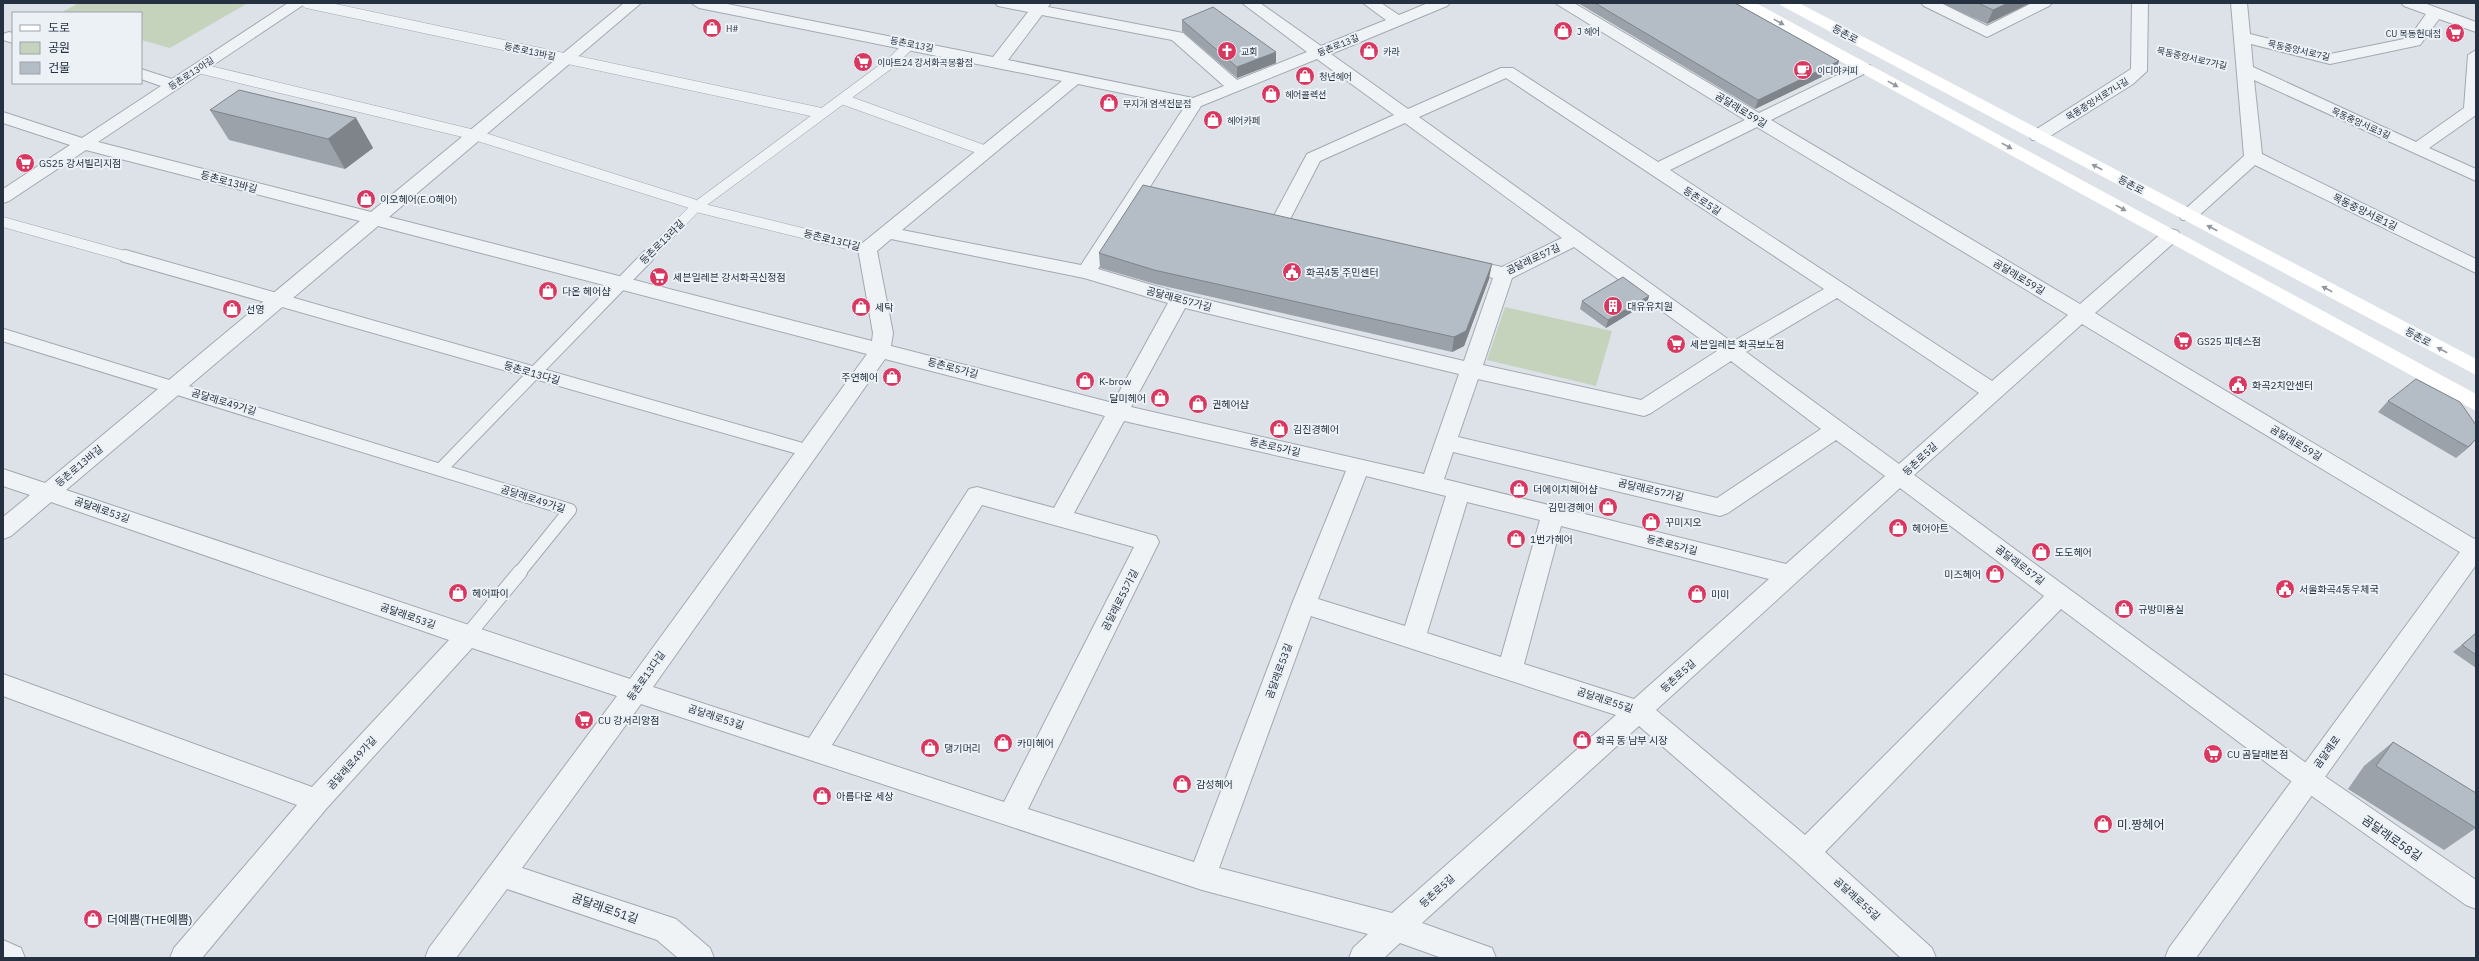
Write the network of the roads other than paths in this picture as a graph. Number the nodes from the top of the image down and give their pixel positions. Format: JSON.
{"nodes":[{"id":1,"x":298,"y":3,"type":"edge"},
{"id":2,"x":307,"y":3,"type":"edge"},
{"id":3,"x":633,"y":3,"type":"edge"},
{"id":4,"x":699,"y":3,"type":"edge"},
{"id":5,"x":1003,"y":3,"type":"edge"},
{"id":6,"x":1250,"y":3,"type":"edge"},
{"id":7,"x":1371,"y":3,"type":"edge"},
{"id":8,"x":1442,"y":3,"type":"edge"},
{"id":9,"x":1563,"y":3,"type":"edge"},
{"id":10,"x":1745,"y":3,"type":"edge"},
{"id":11,"x":1787,"y":3,"type":"edge"},
{"id":12,"x":1929,"y":3,"type":"edge"},
{"id":13,"x":2044,"y":3,"type":"edge"},
{"id":14,"x":2140,"y":3,"type":"edge"},
{"id":15,"x":2239,"y":3,"type":"edge"},
{"id":16,"x":2409,"y":3,"type":"edge"},
{"id":17,"x":1040,"y":6,"type":"edge"},
{"id":18,"x":2436,"y":12,"type":"junction"},
{"id":19,"x":1397,"y":21,"type":"junction"},
{"id":20,"x":2476,"y":27,"type":"edge"},
{"id":21,"x":2243,"y":37,"type":"junction"},
{"id":22,"x":910,"y":44,"type":"junction"},
{"id":23,"x":1318,"y":53,"type":"junction"},
{"id":24,"x":2476,"y":55,"type":"edge"},
{"id":25,"x":566,"y":59,"type":"junction"},
{"id":26,"x":998,"y":62,"type":"junction"},
{"id":27,"x":198,"y":68,"type":"junction"},
{"id":28,"x":1864,"y":68,"type":"junction"},
{"id":29,"x":2246,"y":70,"type":"junction"},
{"id":30,"x":142,"y":74,"type":"edge"},
{"id":31,"x":1076,"y":78,"type":"junction"},
{"id":32,"x":174,"y":85,"type":"junction"},
{"id":33,"x":1235,"y":87,"type":"junction"},
{"id":34,"x":842,"y":99,"type":"junction"},
{"id":35,"x":1195,"y":103,"type":"junction"},
{"id":36,"x":821,"y":113,"type":"junction"},
{"id":37,"x":1403,"y":116,"type":"junction"},
{"id":38,"x":3,"y":117,"type":"edge"},
{"id":39,"x":1758,"y":120,"type":"junction"},
{"id":40,"x":475,"y":135,"type":"junction"},
{"id":41,"x":2038,"y":136,"type":"junction"},
{"id":42,"x":84,"y":144,"type":"junction"},
{"id":43,"x":2418,"y":148,"type":"junction"},
{"id":44,"x":986,"y":151,"type":"junction"},
{"id":45,"x":2253,"y":157,"type":"junction"},
{"id":46,"x":1656,"y":170,"type":"junction"},
{"id":47,"x":2476,"y":176,"type":"edge"},
{"id":48,"x":3,"y":197,"type":"edge"},
{"id":49,"x":696,"y":207,"type":"junction"},
{"id":50,"x":2188,"y":216,"type":"junction"},
{"id":51,"x":374,"y":220,"type":"junction"},
{"id":52,"x":3,"y":222,"type":"edge"},
{"id":53,"x":1279,"y":223,"type":"edge"},
{"id":54,"x":885,"y":232,"type":"junction"},
{"id":55,"x":2171,"y":235,"type":"junction"},
{"id":56,"x":1575,"y":239,"type":"junction"},
{"id":57,"x":867,"y":248,"type":"junction"},
{"id":58,"x":1442,"y":260,"type":"edge"},
{"id":59,"x":2476,"y":267,"type":"edge"},
{"id":60,"x":1086,"y":272,"type":"junction"},
{"id":61,"x":1504,"y":274,"type":"junction"},
{"id":62,"x":620,"y":284,"type":"junction"},
{"id":63,"x":1837,"y":290,"type":"junction"},
{"id":64,"x":280,"y":298,"type":"junction"},
{"id":65,"x":1180,"y":300,"type":"junction"},
{"id":66,"x":2082,"y":315,"type":"junction"},
{"id":67,"x":3,"y":335,"type":"edge"},
{"id":68,"x":881,"y":349,"type":"junction"},
{"id":69,"x":1731,"y":351,"type":"junction"},
{"id":70,"x":2476,"y":368,"type":"edge"},
{"id":71,"x":1472,"y":370,"type":"junction"},
{"id":72,"x":532,"y":374,"type":"junction"},
{"id":73,"x":174,"y":387,"type":"junction"},
{"id":74,"x":1993,"y":392,"type":"junction"},
{"id":75,"x":2476,"y":403,"type":"edge"},
{"id":76,"x":1118,"y":412,"type":"junction"},
{"id":77,"x":1837,"y":429,"type":"junction"},
{"id":78,"x":1446,"y":442,"type":"junction"},
{"id":79,"x":809,"y":451,"type":"junction"},
{"id":80,"x":1359,"y":466,"type":"junction"},
{"id":81,"x":440,"y":470,"type":"junction"},
{"id":82,"x":3,"y":476,"type":"edge"},
{"id":83,"x":1901,"y":476,"type":"junction"},
{"id":84,"x":1431,"y":484,"type":"junction"},
{"id":85,"x":49,"y":491,"type":"junction"},
{"id":86,"x":1458,"y":491,"type":"junction"},
{"id":87,"x":1553,"y":515,"type":"junction"},
{"id":88,"x":1060,"y":516,"type":"junction"},
{"id":89,"x":3,"y":530,"type":"edge"},
{"id":90,"x":2475,"y":549,"type":"edge"},
{"id":91,"x":1791,"y":575,"type":"junction"},
{"id":92,"x":2060,"y":595,"type":"junction"},
{"id":93,"x":1304,"y":604,"type":"junction"},
{"id":94,"x":467,"y":636,"type":"junction"},
{"id":95,"x":1413,"y":639,"type":"junction"},
{"id":96,"x":1510,"y":670,"type":"junction"},
{"id":97,"x":3,"y":685,"type":"edge"},
{"id":98,"x":636,"y":691,"type":"junction"},
{"id":99,"x":1639,"y":711,"type":"junction"},
{"id":100,"x":815,"y":750,"type":"junction"},
{"id":101,"x":2308,"y":779,"type":"junction"},
{"id":102,"x":317,"y":801,"type":"junction"},
{"id":103,"x":1011,"y":816,"type":"junction"},
{"id":104,"x":1806,"y":853,"type":"junction"},
{"id":105,"x":501,"y":874,"type":"junction"},
{"id":106,"x":1202,"y":877,"type":"junction"},
{"id":107,"x":2476,"y":896,"type":"edge"},
{"id":108,"x":1396,"y":928,"type":"junction"},
{"id":109,"x":3,"y":954,"type":"edge"},
{"id":110,"x":11,"y":958,"type":"edge"},
{"id":111,"x":184,"y":958,"type":"edge"},
{"id":112,"x":438,"y":958,"type":"edge"},
{"id":113,"x":700,"y":958,"type":"edge"},
{"id":114,"x":1363,"y":958,"type":"edge"},
{"id":115,"x":1482,"y":958,"type":"edge"},
{"id":116,"x":1922,"y":958,"type":"edge"},
{"id":117,"x":2179,"y":958,"type":"edge"}],
"edges":[{"from":1,"to":27,"type":"street","name":"등촌로13아길"},
{"from":2,"to":25,"type":"lane","name":"등촌로13바길"},
{"from":3,"to":25,"type":"street","name":"등촌로13바길"},
{"from":4,"to":22,"type":"street","name":"등촌로13길"},
{"from":5,"to":17,"type":"street"},
{"from":6,"to":23,"type":"street","name":"곰달래로57길"},
{"from":7,"to":19,"type":"street"},
{"from":8,"to":19,"type":"street","name":"등촌로13길"},
{"from":9,"to":39,"type":"street","name":"곰달래로59길"},
{"from":10,"to":28,"type":"main road","name":"등촌로","one_way":true},
{"from":11,"to":41,"type":"main road","name":"등촌로"},
{"from":12,"to":13,"type":"street"},
{"from":14,"to":41,"type":"street","name":"목동중앙서로7나길"},
{"from":15,"to":21,"type":"street"},
{"from":16,"to":18,"type":"street"},
{"from":17,"to":26,"type":"street"},
{"from":17,"to":33,"type":"street"},
{"from":18,"to":20,"type":"street"},
{"from":18,"to":21,"type":"street","name":"목동중앙서로7길"},
{"from":19,"to":23,"type":"street","name":"등촌로13길"},
{"from":21,"to":29,"type":"street"},
{"from":22,"to":26,"type":"street","name":"등촌로13길"},
{"from":22,"to":34,"type":"lane","name":"등촌로13라길"},
{"from":23,"to":33,"type":"street","name":"등촌로13길"},
{"from":23,"to":37,"type":"street","name":"곰달래로57길"},
{"from":24,"to":43,"type":"street"},
{"from":25,"to":36,"type":"lane","name":"등촌로13바길"},
{"from":25,"to":40,"type":"street","name":"등촌로13바길"},
{"from":26,"to":31,"type":"street","name":"등촌로13길"},
{"from":27,"to":32,"type":"street","name":"등촌로13아길"},
{"from":27,"to":40,"type":"lane"},
{"from":28,"to":39,"type":"street"},
{"from":28,"to":55,"type":"main road","name":"등촌로","one_way":true},
{"from":29,"to":43,"type":"street","name":"목동중앙서로3길"},
{"from":29,"to":45,"type":"street"},
{"from":30,"to":32,"type":"street"},
{"from":31,"to":35,"type":"street","name":"등촌로13길"},
{"from":31,"to":44,"type":"street","name":"등촌로13다길"},
{"from":32,"to":42,"type":"street","name":"등촌로13아길"},
{"from":33,"to":35,"type":"street","name":"등촌로13길"},
{"from":34,"to":36,"type":"lane","name":"등촌로13라길"},
{"from":34,"to":44,"type":"lane"},
{"from":35,"to":60,"type":"street"},
{"from":36,"to":49,"type":"lane","name":"등촌로13라길"},
{"from":37,"to":46,"type":"street","name":"등촌로5길"},
{"from":37,"to":53,"type":"street"},
{"from":37,"to":56,"type":"street","name":"곰달래로57길"},
{"from":38,"to":42,"type":"street"},
{"from":39,"to":46,"type":"street"},
{"from":39,"to":66,"type":"street","name":"곰달래로59길"},
{"from":40,"to":49,"type":"lane","name":"등촌로13다길"},
{"from":40,"to":51,"type":"street","name":"등촌로13바길"},
{"from":50,"to":41,"type":"main road","name":"등촌로","one_way":true},
{"from":42,"to":48,"type":"street","name":"등촌로13아길"},
{"from":42,"to":51,"type":"street","name":"등촌로13바길"},
{"from":43,"to":47,"type":"street","name":"목동중앙서로3길"},
{"from":44,"to":54,"type":"street","name":"등촌로13다길"},
{"from":45,"to":50,"type":"street"},
{"from":45,"to":59,"type":"street","name":"목동중앙서로1길"},
{"from":46,"to":63,"type":"street","name":"등촌로5길"},
{"from":49,"to":57,"type":"lane","name":"등촌로13다길"},
{"from":49,"to":62,"type":"lane","name":"등촌로13라길"},
{"from":70,"to":50,"type":"main road","name":"등촌로","one_way":true},
{"from":51,"to":62,"type":"street"},
{"from":51,"to":64,"type":"street","name":"등촌로13바길"},
{"from":52,"to":64,"type":"lane"},
{"from":54,"to":57,"type":"street","name":"등촌로13다길"},
{"from":54,"to":60,"type":"street","name":"곰달래로57가길"},
{"from":55,"to":66,"type":"street","name":"등촌로5길"},
{"from":55,"to":75,"type":"main road","name":"등촌로"},
{"from":56,"to":61,"type":"street","name":"곰달래로57길"},
{"from":56,"to":69,"type":"street","name":"곰달래로57길"},
{"from":57,"to":68,"type":"street","name":"등촌로13다길"},
{"from":58,"to":61,"type":"street","name":"곰달래로57길"},
{"from":60,"to":65,"type":"street","name":"곰달래로57가길"},
{"from":61,"to":71,"type":"street"},
{"from":62,"to":68,"type":"street"},
{"from":62,"to":72,"type":"lane","name":"등촌로13라길"},
{"from":63,"to":69,"type":"street"},
{"from":63,"to":74,"type":"street","name":"등촌로5길"},
{"from":64,"to":72,"type":"lane","name":"등촌로13다길"},
{"from":64,"to":73,"type":"street","name":"등촌로13바길"},
{"from":65,"to":71,"type":"street","name":"곰달래로57가길"},
{"from":65,"to":76,"type":"street"},
{"from":66,"to":74,"type":"street","name":"등촌로5길"},
{"from":66,"to":90,"type":"street","name":"곰달래로59길"},
{"from":67,"to":73,"type":"lane"},
{"from":68,"to":76,"type":"street","name":"등촌로5가길"},
{"from":68,"to":79,"type":"street","name":"등촌로13다길"},
{"from":69,"to":71,"type":"street","name":"곰달래로57가길"},
{"from":69,"to":77,"type":"street","name":"곰달래로57길"},
{"from":71,"to":78,"type":"street"},
{"from":72,"to":79,"type":"lane","name":"등촌로13다길"},
{"from":72,"to":81,"type":"lane","name":"등촌로13라길"},
{"from":73,"to":81,"type":"lane","name":"곰달래로49가길"},
{"from":73,"to":85,"type":"street","name":"등촌로13바길"},
{"from":74,"to":83,"type":"street","name":"등촌로5길"},
{"from":76,"to":80,"type":"street","name":"등촌로5가길"},
{"from":76,"to":88,"type":"street"},
{"from":77,"to":78,"type":"street","name":"곰달래로57가길"},
{"from":77,"to":83,"type":"street","name":"곰달래로57길"},
{"from":78,"to":84,"type":"street"},
{"from":79,"to":98,"type":"street","name":"등촌로13다길"},
{"from":80,"to":84,"type":"street","name":"등촌로5가길"},
{"from":80,"to":93,"type":"street","name":"곰달래로53길"},
{"from":81,"to":94,"type":"lane","name":"곰달래로49가길"},
{"from":82,"to":85,"type":"street","name":"곰달래로53길"},
{"from":83,"to":91,"type":"street","name":"등촌로5길"},
{"from":83,"to":92,"type":"street","name":"곰달래로57길"},
{"from":84,"to":86,"type":"street","name":"등촌로5가길"},
{"from":85,"to":89,"type":"street","name":"등촌로13바길"},
{"from":85,"to":94,"type":"street","name":"곰달래로53길"},
{"from":86,"to":87,"type":"street","name":"등촌로5가길"},
{"from":86,"to":95,"type":"street"},
{"from":87,"to":91,"type":"street","name":"등촌로5가길"},
{"from":87,"to":96,"type":"street"},
{"from":88,"to":100,"type":"street","name":"곰달래로53가길"},
{"from":88,"to":103,"type":"street","name":"곰달래로53가길"},
{"from":90,"to":101,"type":"street","name":"곰달래로"},
{"from":91,"to":99,"type":"street","name":"등촌로5길"},
{"from":92,"to":101,"type":"street","name":"곰달래로57길"},
{"from":92,"to":104,"type":"street"},
{"from":93,"to":95,"type":"street","name":"곰달래로55길"},
{"from":93,"to":106,"type":"street","name":"곰달래로53길"},
{"from":94,"to":98,"type":"street","name":"곰달래로53길"},
{"from":94,"to":102,"type":"street","name":"곰달래로49가길"},
{"from":95,"to":96,"type":"street","name":"곰달래로55길"},
{"from":96,"to":99,"type":"street","name":"곰달래로55길"},
{"from":97,"to":102,"type":"street"},
{"from":98,"to":100,"type":"street","name":"곰달래로53길"},
{"from":98,"to":105,"type":"street","name":"등촌로13다길"},
{"from":99,"to":104,"type":"street","name":"곰달래로55길"},
{"from":99,"to":108,"type":"street","name":"등촌로5길"},
{"from":100,"to":103,"type":"street","name":"곰달래로53길"},
{"from":101,"to":107,"type":"street","name":"곰달래로58길"},
{"from":101,"to":117,"type":"street","name":"곰달래로"},
{"from":102,"to":111,"type":"street","name":"곰달래로49가길"},
{"from":103,"to":106,"type":"street","name":"곰달래로53길"},
{"from":104,"to":116,"type":"street","name":"곰달래로55길"},
{"from":105,"to":112,"type":"street","name":"등촌로13다길"},
{"from":105,"to":113,"type":"street","name":"곰달래로51길"},
{"from":106,"to":108,"type":"street","name":"곰달래로53길"},
{"from":108,"to":114,"type":"street","name":"등촌로5길"},
{"from":108,"to":115,"type":"street","name":"곰달래로53길"},
{"from":109,"to":110,"type":"street"}]}
